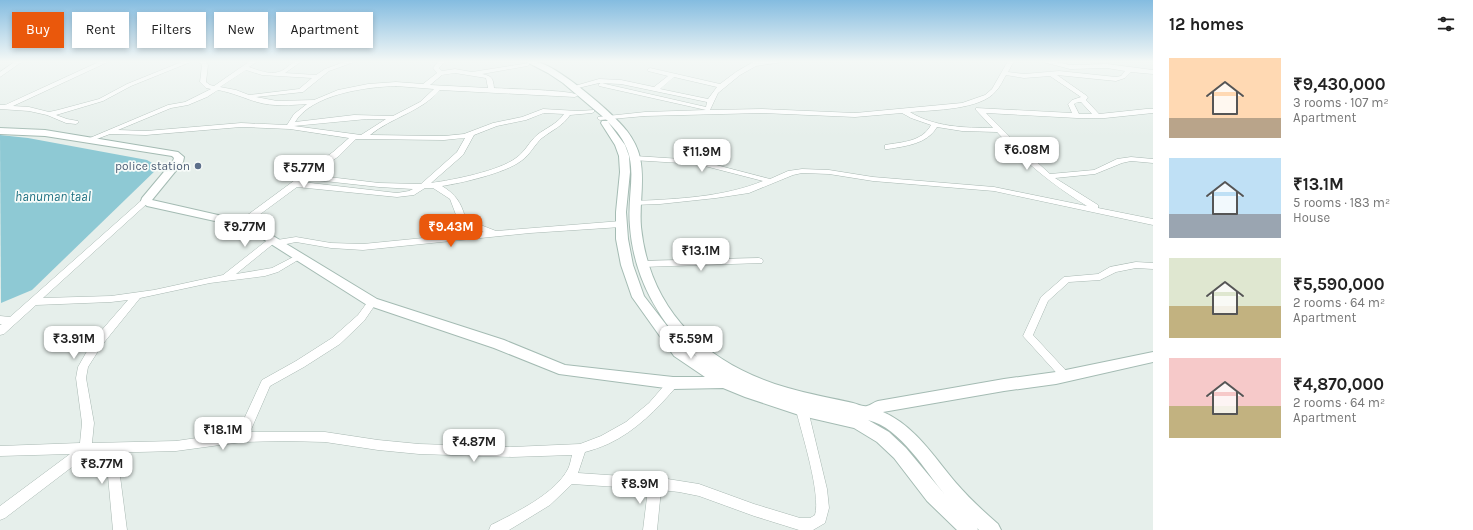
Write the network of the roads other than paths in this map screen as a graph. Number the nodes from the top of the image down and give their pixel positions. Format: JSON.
{"nodes":[{"id":1,"x":52,"y":86,"type":"edge"},
{"id":2,"x":130,"y":86,"type":"edge"},
{"id":3,"x":207,"y":86,"type":"edge"},
{"id":4,"x":220,"y":86,"type":"edge"},
{"id":5,"x":308,"y":86,"type":"edge"},
{"id":6,"x":376,"y":86,"type":"edge"},
{"id":7,"x":420,"y":86,"type":"edge"},
{"id":8,"x":425,"y":86,"type":"joint"},
{"id":9,"x":491,"y":86,"type":"edge"},
{"id":10,"x":563,"y":86,"type":"edge"},
{"id":11,"x":585,"y":86,"type":"edge"},
{"id":12,"x":602,"y":86,"type":"edge"},
{"id":13,"x":640,"y":86,"type":"edge"},
{"id":14,"x":660,"y":86,"type":"edge"},
{"id":15,"x":722,"y":86,"type":"edge"},
{"id":16,"x":997,"y":86,"type":"edge"},
{"id":17,"x":1069,"y":86,"type":"edge"},
{"id":18,"x":217,"y":88,"type":"junction"},
{"id":19,"x":438,"y":88,"type":"junction"},
{"id":20,"x":491,"y":89,"type":"junction"},
{"id":21,"x":656,"y":89,"type":"junction"},
{"id":22,"x":574,"y":91,"type":"junction"},
{"id":23,"x":248,"y":97,"type":"junction"},
{"id":24,"x":1082,"y":99,"type":"junction"},
{"id":25,"x":709,"y":101,"type":"junction"},
{"id":26,"x":315,"y":102,"type":"junction"},
{"id":27,"x":971,"y":104,"type":"junction"},
{"id":28,"x":2,"y":107,"type":"edge"},
{"id":29,"x":709,"y":111,"type":"junction"},
{"id":30,"x":904,"y":111,"type":"junction"},
{"id":31,"x":980,"y":111,"type":"junction"},
{"id":32,"x":1153,"y":111,"type":"edge"},
{"id":33,"x":568,"y":113,"type":"junction"},
{"id":34,"x":49,"y":114,"type":"junction"},
{"id":35,"x":600,"y":115,"type":"junction"},
{"id":36,"x":1077,"y":116,"type":"junction"},
{"id":37,"x":1097,"y":116,"type":"junction"},
{"id":38,"x":392,"y":118,"type":"junction"},
{"id":39,"x":76,"y":122,"type":"dead end"},
{"id":40,"x":935,"y":124,"type":"junction"},
{"id":41,"x":290,"y":126,"type":"junction"},
{"id":42,"x":999,"y":130,"type":"junction"},
{"id":43,"x":0,"y":131,"type":"edge"},
{"id":44,"x":110,"y":132,"type":"junction"},
{"id":45,"x":471,"y":134,"type":"junction"},
{"id":46,"x":354,"y":138,"type":"junction"},
{"id":47,"x":363,"y":138,"type":"junction"},
{"id":48,"x":87,"y":141,"type":"junction"},
{"id":49,"x":888,"y":147,"type":"dead end"},
{"id":50,"x":635,"y":158,"type":"junction"},
{"id":51,"x":1153,"y":161,"type":"edge"},
{"id":52,"x":1049,"y":176,"type":"junction"},
{"id":53,"x":305,"y":177,"type":"junction"},
{"id":54,"x":771,"y":181,"type":"junction"},
{"id":55,"x":295,"y":184,"type":"junction"},
{"id":56,"x":434,"y":185,"type":"junction"},
{"id":57,"x":423,"y":186,"type":"junction"},
{"id":58,"x":146,"y":201,"type":"junction"},
{"id":59,"x":636,"y":203,"type":"junction"},
{"id":60,"x":1102,"y":211,"type":"junction"},
{"id":61,"x":1153,"y":222,"type":"edge"},
{"id":62,"x":240,"y":224,"type":"junction"},
{"id":63,"x":621,"y":224,"type":"junction"},
{"id":64,"x":496,"y":233,"type":"junction"},
{"id":65,"x":274,"y":241,"type":"junction"},
{"id":66,"x":299,"y":256,"type":"junction"},
{"id":67,"x":759,"y":261,"type":"dead end"},
{"id":68,"x":642,"y":264,"type":"junction"},
{"id":69,"x":1153,"y":266,"type":"edge"},
{"id":70,"x":226,"y":277,"type":"junction"},
{"id":71,"x":137,"y":296,"type":"junction"},
{"id":72,"x":32,"y":302,"type":"junction"},
{"id":73,"x":372,"y":302,"type":"junction"},
{"id":74,"x":0,"y":320,"type":"edge"},
{"id":75,"x":12,"y":321,"type":"junction"},
{"id":76,"x":0,"y":331,"type":"edge"},
{"id":77,"x":1153,"y":357,"type":"edge"},
{"id":78,"x":1066,"y":376,"type":"junction"},
{"id":79,"x":743,"y":378,"type":"junction"},
{"id":80,"x":724,"y":382,"type":"junction"},
{"id":81,"x":673,"y":383,"type":"junction"},
{"id":82,"x":802,"y":410,"type":"junction"},
{"id":83,"x":863,"y":417,"type":"junction"},
{"id":84,"x":242,"y":437,"type":"junction"},
{"id":85,"x":91,"y":449,"type":"junction"},
{"id":86,"x":580,"y":449,"type":"junction"},
{"id":87,"x":0,"y":451,"type":"edge"},
{"id":88,"x":569,"y":478,"type":"junction"},
{"id":89,"x":655,"y":483,"type":"junction"},
{"id":90,"x":0,"y":514,"type":"edge"},
{"id":91,"x":120,"y":530,"type":"edge"},
{"id":92,"x":496,"y":530,"type":"edge"},
{"id":93,"x":650,"y":530,"type":"edge"},
{"id":94,"x":969,"y":530,"type":"edge"},
{"id":95,"x":992,"y":530,"type":"edge"}],
"edges":[{"from":1,"to":28,"type":"street"},
{"from":2,"to":34,"type":"street"},
{"from":3,"to":18,"type":"street"},
{"from":4,"to":18,"type":"street"},
{"from":5,"to":23,"type":"street"},
{"from":6,"to":26,"type":"street"},
{"from":7,"to":8,"type":"street"},
{"from":8,"to":19,"type":"street"},
{"from":9,"to":20,"type":"street"},
{"from":10,"to":22,"type":"street"},
{"from":11,"to":22,"type":"street"},
{"from":12,"to":29,"type":"street"},
{"from":13,"to":21,"type":"street"},
{"from":14,"to":21,"type":"street"},
{"from":15,"to":25,"type":"street"},
{"from":16,"to":27,"type":"street"},
{"from":17,"to":24,"type":"street"},
{"from":18,"to":23,"type":"street"},
{"from":18,"to":44,"type":"street"},
{"from":19,"to":20,"type":"street"},
{"from":19,"to":38,"type":"street"},
{"from":20,"to":22,"type":"street"},
{"from":21,"to":25,"type":"street"},
{"from":22,"to":35,"type":"street"},
{"from":23,"to":26,"type":"street"},
{"from":24,"to":36,"type":"street"},
{"from":24,"to":37,"type":"street"},
{"from":25,"to":29,"type":"street"},
{"from":26,"to":41,"type":"street"},
{"from":27,"to":30,"type":"street"},
{"from":27,"to":31,"type":"street"},
{"from":28,"to":34,"type":"street"},
{"from":29,"to":30,"type":"street"},
{"from":29,"to":35,"type":"street"},
{"from":30,"to":40,"type":"street"},
{"from":31,"to":36,"type":"street"},
{"from":31,"to":42,"type":"street"},
{"from":32,"to":37,"type":"street"},
{"from":33,"to":35,"type":"street"},
{"from":33,"to":45,"type":"street"},
{"from":33,"to":56,"type":"street"},
{"from":34,"to":39,"type":"street"},
{"from":35,"to":50,"type":"street"},
{"from":35,"to":63,"type":"street"},
{"from":36,"to":37,"type":"street"},
{"from":38,"to":41,"type":"street"},
{"from":38,"to":47,"type":"street"},
{"from":40,"to":42,"type":"street"},
{"from":40,"to":49,"type":"street"},
{"from":41,"to":44,"type":"street"},
{"from":41,"to":46,"type":"street"},
{"from":42,"to":52,"type":"street"},
{"from":43,"to":48,"type":"street"},
{"from":44,"to":48,"type":"street"},
{"from":45,"to":47,"type":"street"},
{"from":45,"to":57,"type":"street"},
{"from":46,"to":47,"type":"street"},
{"from":46,"to":53,"type":"street"},
{"from":48,"to":58,"type":"street"},
{"from":50,"to":54,"type":"street"},
{"from":50,"to":59,"type":"street"},
{"from":51,"to":52,"type":"street"},
{"from":52,"to":60,"type":"street"},
{"from":53,"to":55,"type":"street"},
{"from":53,"to":57,"type":"street"},
{"from":54,"to":59,"type":"street"},
{"from":54,"to":60,"type":"street"},
{"from":55,"to":57,"type":"street"},
{"from":55,"to":62,"type":"street"},
{"from":56,"to":57,"type":"street"},
{"from":56,"to":64,"type":"street"},
{"from":58,"to":62,"type":"street"},
{"from":58,"to":72,"type":"street"},
{"from":59,"to":68,"type":"street"},
{"from":60,"to":61,"type":"street"},
{"from":62,"to":65,"type":"street"},
{"from":63,"to":64,"type":"street"},
{"from":63,"to":80,"type":"street"},
{"from":64,"to":65,"type":"street"},
{"from":65,"to":66,"type":"street"},
{"from":65,"to":70,"type":"street"},
{"from":66,"to":70,"type":"street"},
{"from":66,"to":73,"type":"street"},
{"from":67,"to":68,"type":"street"},
{"from":68,"to":79,"type":"street"},
{"from":69,"to":78,"type":"street"},
{"from":70,"to":71,"type":"street"},
{"from":71,"to":72,"type":"street"},
{"from":71,"to":85,"type":"street"},
{"from":72,"to":75,"type":"street"},
{"from":73,"to":81,"type":"street"},
{"from":73,"to":84,"type":"street"},
{"from":74,"to":75,"type":"street"},
{"from":75,"to":76,"type":"street"},
{"from":77,"to":78,"type":"street"},
{"from":78,"to":83,"type":"street"},
{"from":79,"to":80,"type":"street"},
{"from":79,"to":83,"type":"street"},
{"from":80,"to":81,"type":"street"},
{"from":80,"to":82,"type":"street"},
{"from":81,"to":86,"type":"street"},
{"from":82,"to":83,"type":"street"},
{"from":82,"to":89,"type":"street"},
{"from":83,"to":94,"type":"street"},
{"from":83,"to":95,"type":"street"},
{"from":84,"to":85,"type":"street"},
{"from":84,"to":86,"type":"street"},
{"from":85,"to":87,"type":"street"},
{"from":85,"to":90,"type":"street"},
{"from":85,"to":91,"type":"street"},
{"from":86,"to":88,"type":"street"},
{"from":88,"to":89,"type":"street"},
{"from":88,"to":92,"type":"street"},
{"from":89,"to":93,"type":"street"}]}
